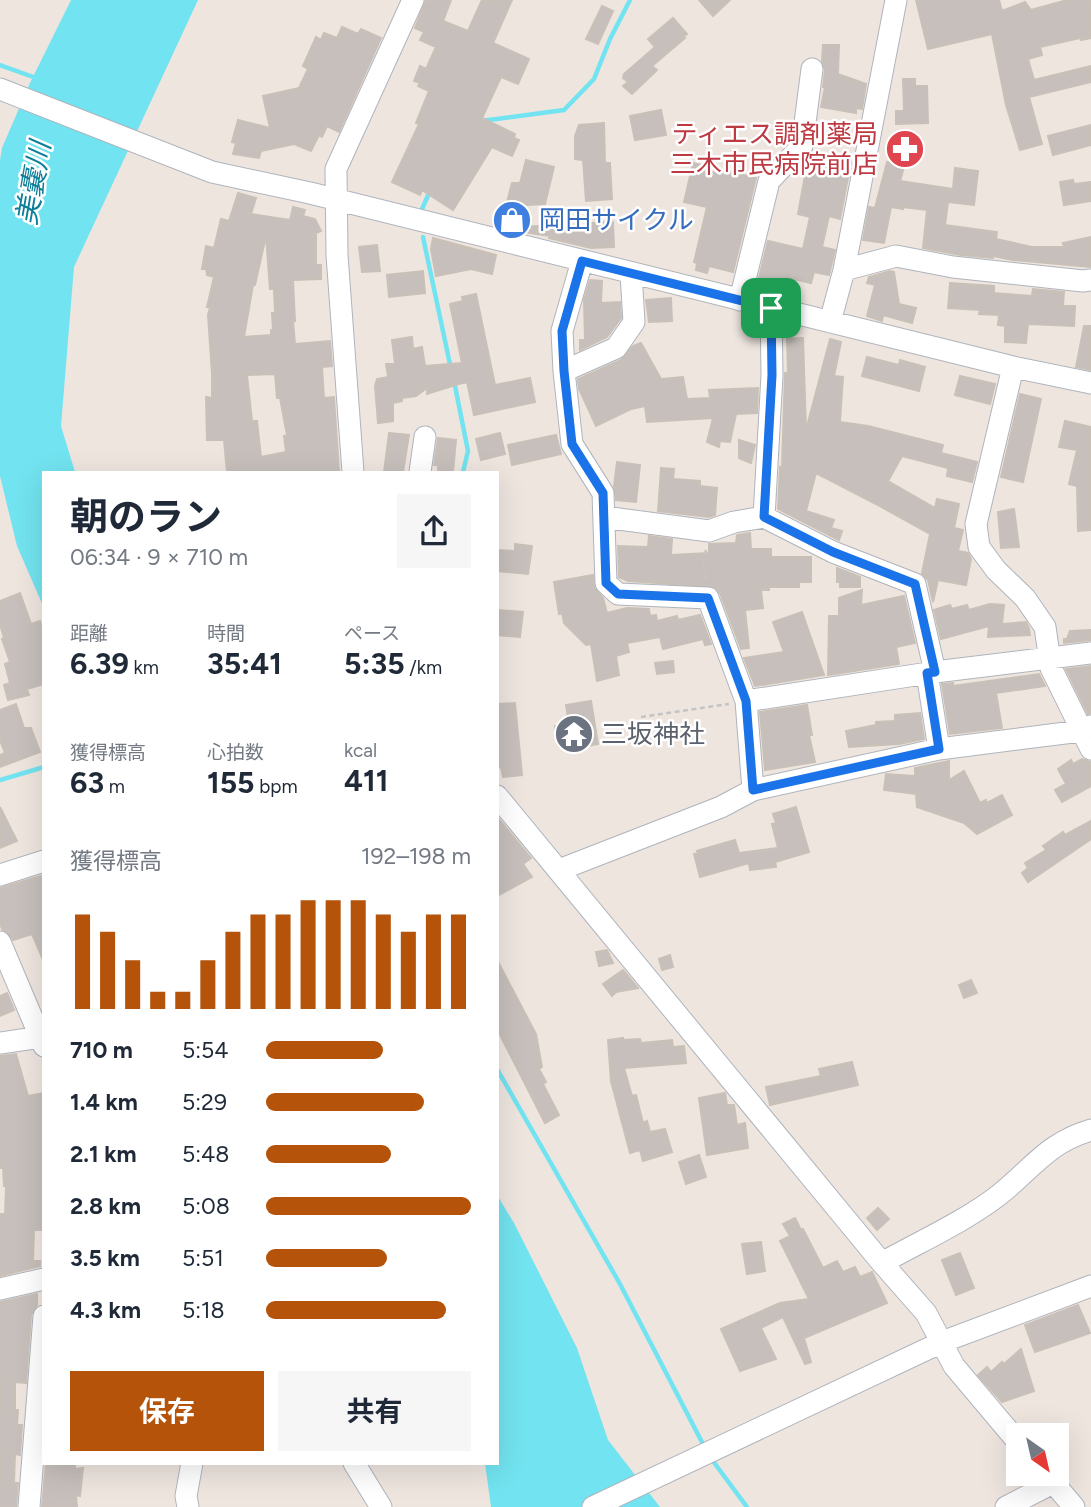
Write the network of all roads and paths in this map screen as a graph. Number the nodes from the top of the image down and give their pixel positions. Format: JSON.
{"nodes":[{"id":1,"x":413,"y":0,"type":"edge"},
{"id":2,"x":896,"y":0,"type":"edge"},
{"id":3,"x":812,"y":69,"type":"dead end"},
{"id":4,"x":0,"y":89,"type":"edge"},
{"id":5,"x":336,"y":200,"type":"junction"},
{"id":6,"x":582,"y":261,"type":"junction"},
{"id":7,"x":845,"y":270,"type":"junction"},
{"id":8,"x":631,"y":273,"type":"junction"},
{"id":9,"x":1091,"y":280,"type":"edge"},
{"id":10,"x":740,"y":300,"type":"junction"},
{"id":11,"x":771,"y":308,"type":"junction"},
{"id":12,"x":830,"y":322,"type":"junction"},
{"id":13,"x":1013,"y":367,"type":"junction"},
{"id":14,"x":564,"y":371,"type":"junction"},
{"id":15,"x":1091,"y":383,"type":"edge"},
{"id":16,"x":425,"y":437,"type":"dead end"},
{"id":17,"x":353,"y":471,"type":"edge"},
{"id":18,"x":419,"y":471,"type":"edge"},
{"id":19,"x":604,"y":517,"type":"junction"},
{"id":20,"x":764,"y":517,"type":"junction"},
{"id":21,"x":709,"y":531,"type":"junction"},
{"id":22,"x":708,"y":598,"type":"junction"},
{"id":23,"x":1091,"y":653,"type":"edge"},
{"id":24,"x":1051,"y":658,"type":"junction"},
{"id":25,"x":931,"y":672,"type":"junction"},
{"id":26,"x":746,"y":701,"type":"junction"},
{"id":27,"x":641,"y":717,"type":"dead end"},
{"id":28,"x":1088,"y":736,"type":"edge"},
{"id":29,"x":939,"y":749,"type":"junction"},
{"id":30,"x":753,"y":790,"type":"junction"},
{"id":31,"x":499,"y":798,"type":"edge"},
{"id":32,"x":42,"y":862,"type":"edge"},
{"id":33,"x":559,"y":870,"type":"junction"},
{"id":34,"x":0,"y":875,"type":"edge"},
{"id":35,"x":0,"y":942,"type":"edge"},
{"id":36,"x":42,"y":1041,"type":"edge"},
{"id":37,"x":0,"y":1043,"type":"edge"},
{"id":38,"x":1091,"y":1130,"type":"edge"},
{"id":39,"x":882,"y":1263,"type":"junction"},
{"id":40,"x":42,"y":1279,"type":"edge"},
{"id":41,"x":1091,"y":1286,"type":"edge"},
{"id":42,"x":0,"y":1289,"type":"edge"},
{"id":43,"x":42,"y":1341,"type":"edge"},
{"id":44,"x":942,"y":1342,"type":"junction"},
{"id":45,"x":1006,"y":1428,"type":"edge"},
{"id":46,"x":195,"y":1465,"type":"edge"},
{"id":47,"x":355,"y":1465,"type":"edge"},
{"id":48,"x":1037,"y":1486,"type":"edge"},
{"id":49,"x":1056,"y":1486,"type":"edge"},
{"id":50,"x":29,"y":1507,"type":"edge"},
{"id":51,"x":188,"y":1507,"type":"edge"},
{"id":52,"x":381,"y":1507,"type":"edge"},
{"id":53,"x":593,"y":1507,"type":"edge"},
{"id":54,"x":1006,"y":1507,"type":"edge"},
{"id":55,"x":1074,"y":1507,"type":"edge"}],
"edges":[{"from":1,"to":5,"type":"street"},
{"from":2,"to":7,"type":"street"},
{"from":3,"to":10,"type":"street"},
{"from":4,"to":5,"type":"street"},
{"from":5,"to":6,"type":"street"},
{"from":5,"to":17,"type":"street"},
{"from":6,"to":8,"type":"street"},
{"from":6,"to":14,"type":"street"},
{"from":7,"to":9,"type":"street"},
{"from":7,"to":12,"type":"street"},
{"from":8,"to":10,"type":"street"},
{"from":8,"to":14,"type":"street"},
{"from":10,"to":11,"type":"street"},
{"from":11,"to":12,"type":"street"},
{"from":11,"to":20,"type":"street"},
{"from":12,"to":13,"type":"street"},
{"from":13,"to":15,"type":"street"},
{"from":13,"to":24,"type":"street"},
{"from":14,"to":19,"type":"street"},
{"from":16,"to":18,"type":"street"},
{"from":19,"to":21,"type":"street"},
{"from":19,"to":22,"type":"street"},
{"from":20,"to":21,"type":"street"},
{"from":20,"to":25,"type":"street"},
{"from":21,"to":22,"type":"path"},
{"from":22,"to":26,"type":"street"},
{"from":23,"to":24,"type":"street"},
{"from":24,"to":25,"type":"street"},
{"from":24,"to":28,"type":"street"},
{"from":25,"to":26,"type":"street"},
{"from":25,"to":29,"type":"street"},
{"from":26,"to":27,"type":"path"},
{"from":26,"to":30,"type":"street"},
{"from":28,"to":29,"type":"street"},
{"from":29,"to":30,"type":"street"},
{"from":30,"to":33,"type":"street"},
{"from":31,"to":33,"type":"street"},
{"from":32,"to":34,"type":"street"},
{"from":33,"to":39,"type":"street"},
{"from":35,"to":36,"type":"street"},
{"from":36,"to":37,"type":"street"},
{"from":38,"to":39,"type":"street"},
{"from":39,"to":44,"type":"street"},
{"from":40,"to":42,"type":"street"},
{"from":41,"to":44,"type":"street"},
{"from":43,"to":50,"type":"street"},
{"from":44,"to":45,"type":"street"},
{"from":44,"to":53,"type":"street"},
{"from":46,"to":51,"type":"street"},
{"from":47,"to":52,"type":"street"},
{"from":48,"to":54,"type":"street"},
{"from":49,"to":55,"type":"street"}]}
